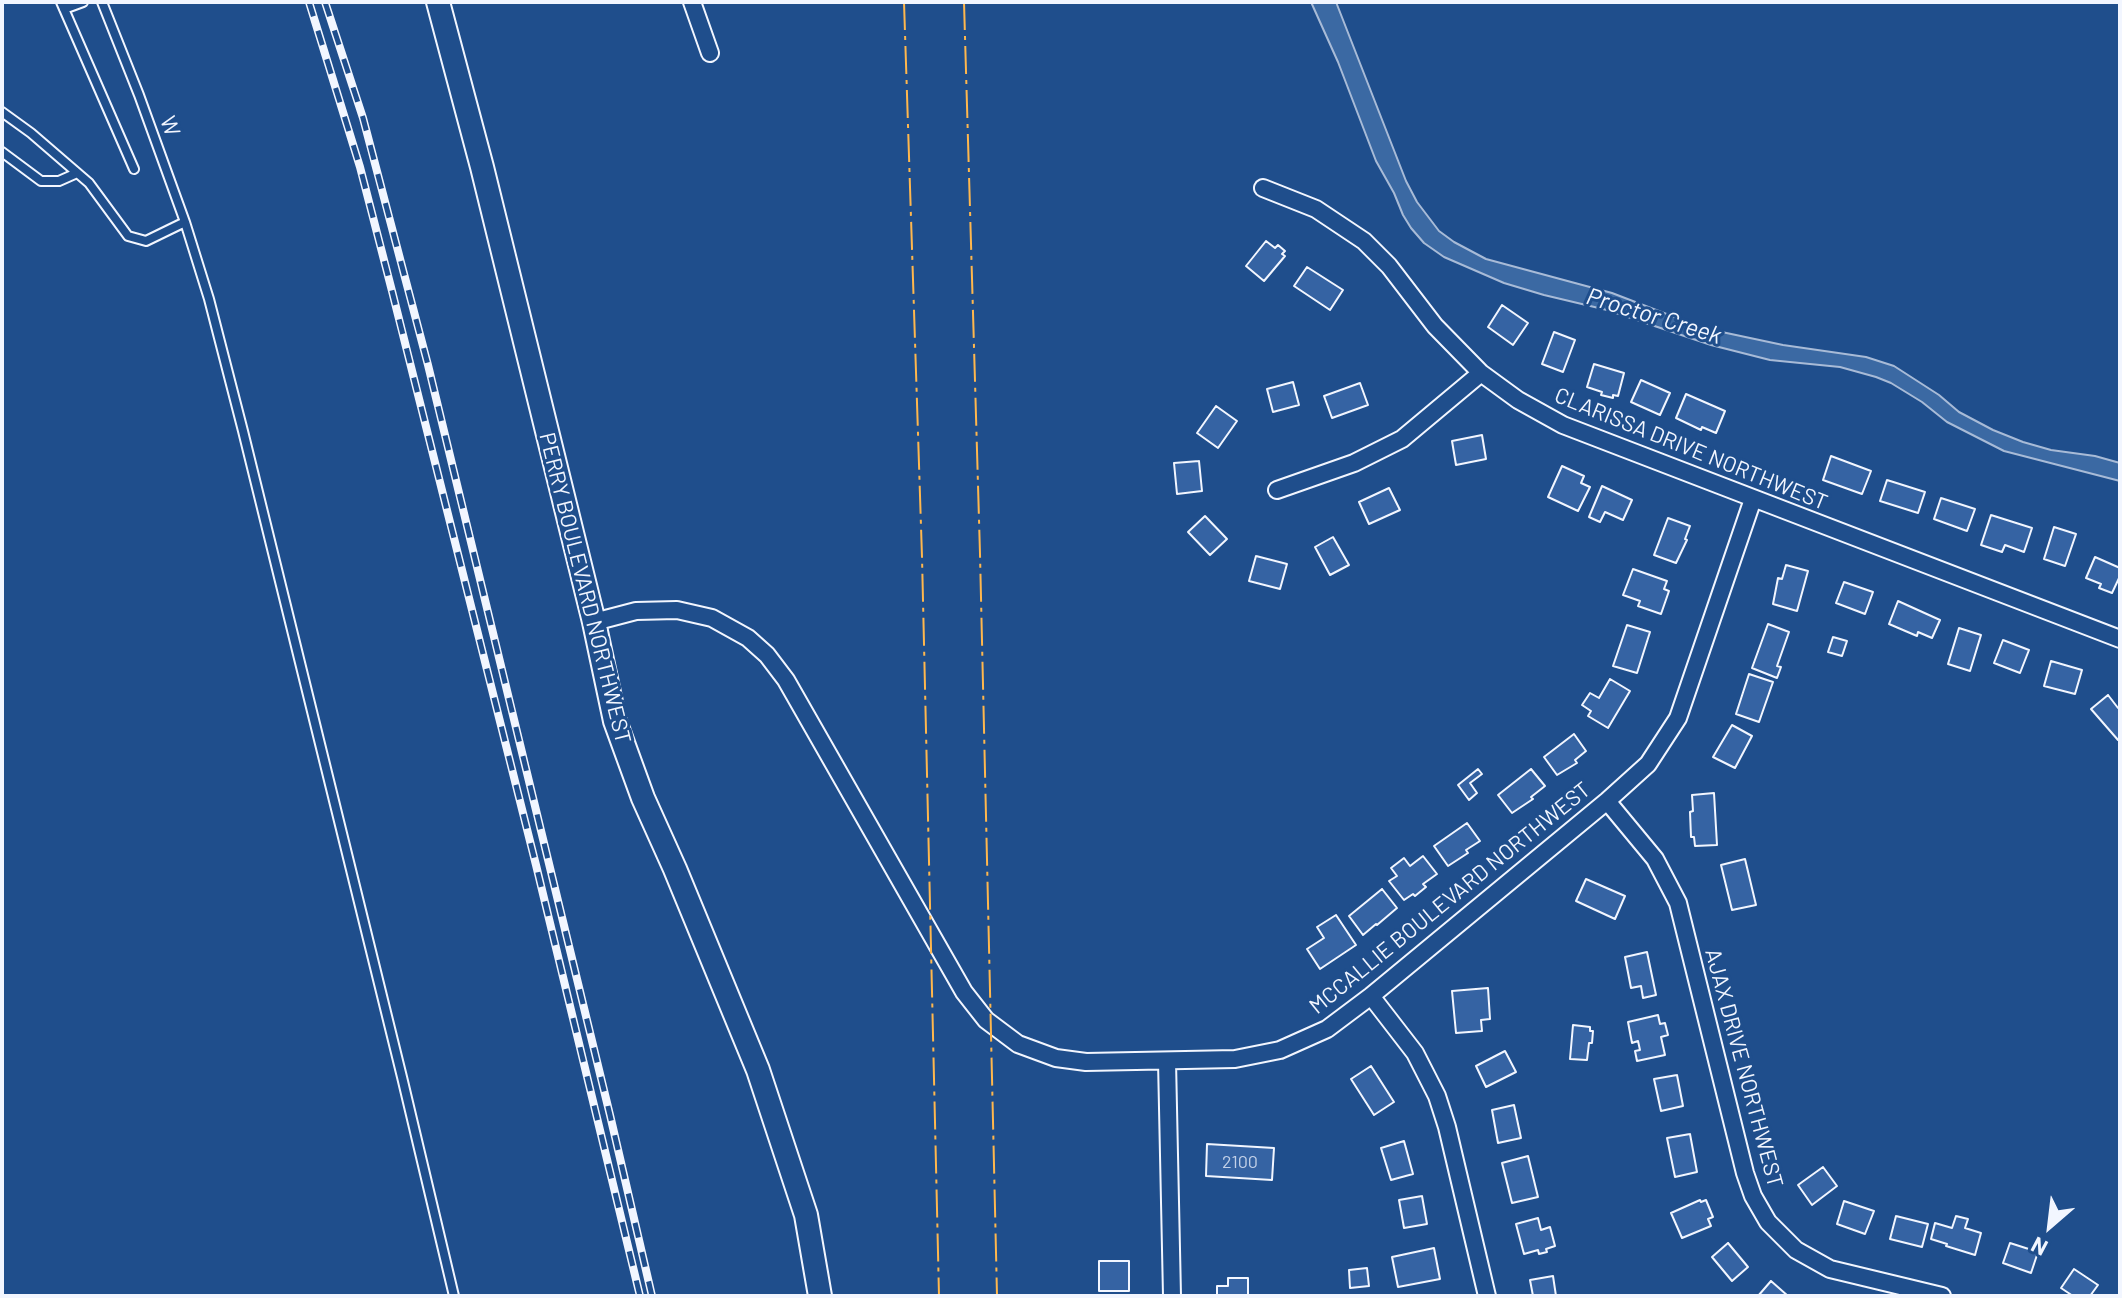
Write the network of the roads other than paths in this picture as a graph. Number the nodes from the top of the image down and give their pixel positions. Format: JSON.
{"nodes":[{"id":1,"x":83,"y":2,"type":"edge"},
{"id":2,"x":102,"y":2,"type":"edge"},
{"id":3,"x":438,"y":2,"type":"edge"},
{"id":4,"x":692,"y":2,"type":"edge"},
{"id":5,"x":62,"y":5,"type":"edge"},
{"id":6,"x":710,"y":53,"type":"dead end"},
{"id":7,"x":2,"y":112,"type":"edge"},
{"id":8,"x":2,"y":152,"type":"edge"},
{"id":9,"x":134,"y":169,"type":"dead end"},
{"id":10,"x":77,"y":173,"type":"junction"},
{"id":11,"x":1263,"y":188,"type":"dead end"},
{"id":12,"x":185,"y":222,"type":"junction"},
{"id":13,"x":1481,"y":373,"type":"junction"},
{"id":14,"x":1277,"y":490,"type":"dead end"},
{"id":15,"x":1753,"y":499,"type":"junction"},
{"id":16,"x":594,"y":622,"type":"junction"},
{"id":17,"x":2120,"y":639,"type":"edge"},
{"id":18,"x":1607,"y":801,"type":"junction"},
{"id":19,"x":1371,"y":996,"type":"junction"},
{"id":20,"x":1167,"y":1061,"type":"junction"},
{"id":21,"x":454,"y":1296,"type":"edge"},
{"id":22,"x":820,"y":1296,"type":"edge"},
{"id":23,"x":1172,"y":1296,"type":"edge"},
{"id":24,"x":1487,"y":1296,"type":"edge"},
{"id":25,"x":1942,"y":1296,"type":"edge"}],
"edges":[{"from":1,"to":5,"type":"lane"},
{"from":2,"to":12,"type":"lane","name":"W"},
{"from":3,"to":16,"type":"street","name":"PERRY BOULEVARD NORTHWEST"},
{"from":4,"to":6,"type":"street"},
{"from":5,"to":9,"type":"lane"},
{"from":7,"to":10,"type":"lane"},
{"from":8,"to":10,"type":"lane"},
{"from":10,"to":12,"type":"lane"},
{"from":11,"to":13,"type":"street","name":"CLARISSA DRIVE NORTHWEST"},
{"from":12,"to":21,"type":"lane","name":"W"},
{"from":13,"to":14,"type":"street"},
{"from":13,"to":15,"type":"street","name":"CLARISSA DRIVE NORTHWEST"},
{"from":15,"to":17,"type":"street","name":"CLARISSA DRIVE NORTHWEST"},
{"from":15,"to":18,"type":"street","name":"MCCALLIE BOULEVARD NORTHWEST"},
{"from":16,"to":20,"type":"street","name":"MCCALLIE BOULEVARD NORTHWEST"},
{"from":16,"to":22,"type":"street","name":"PERRY BOULEVARD NORTHWEST"},
{"from":18,"to":19,"type":"street","name":"MCCALLIE BOULEVARD NORTHWEST"},
{"from":18,"to":25,"type":"street","name":"AJAX DRIVE NORTHWEST"},
{"from":19,"to":20,"type":"street","name":"MCCALLIE BOULEVARD NORTHWEST"},
{"from":19,"to":24,"type":"street"},
{"from":20,"to":23,"type":"street"}]}
